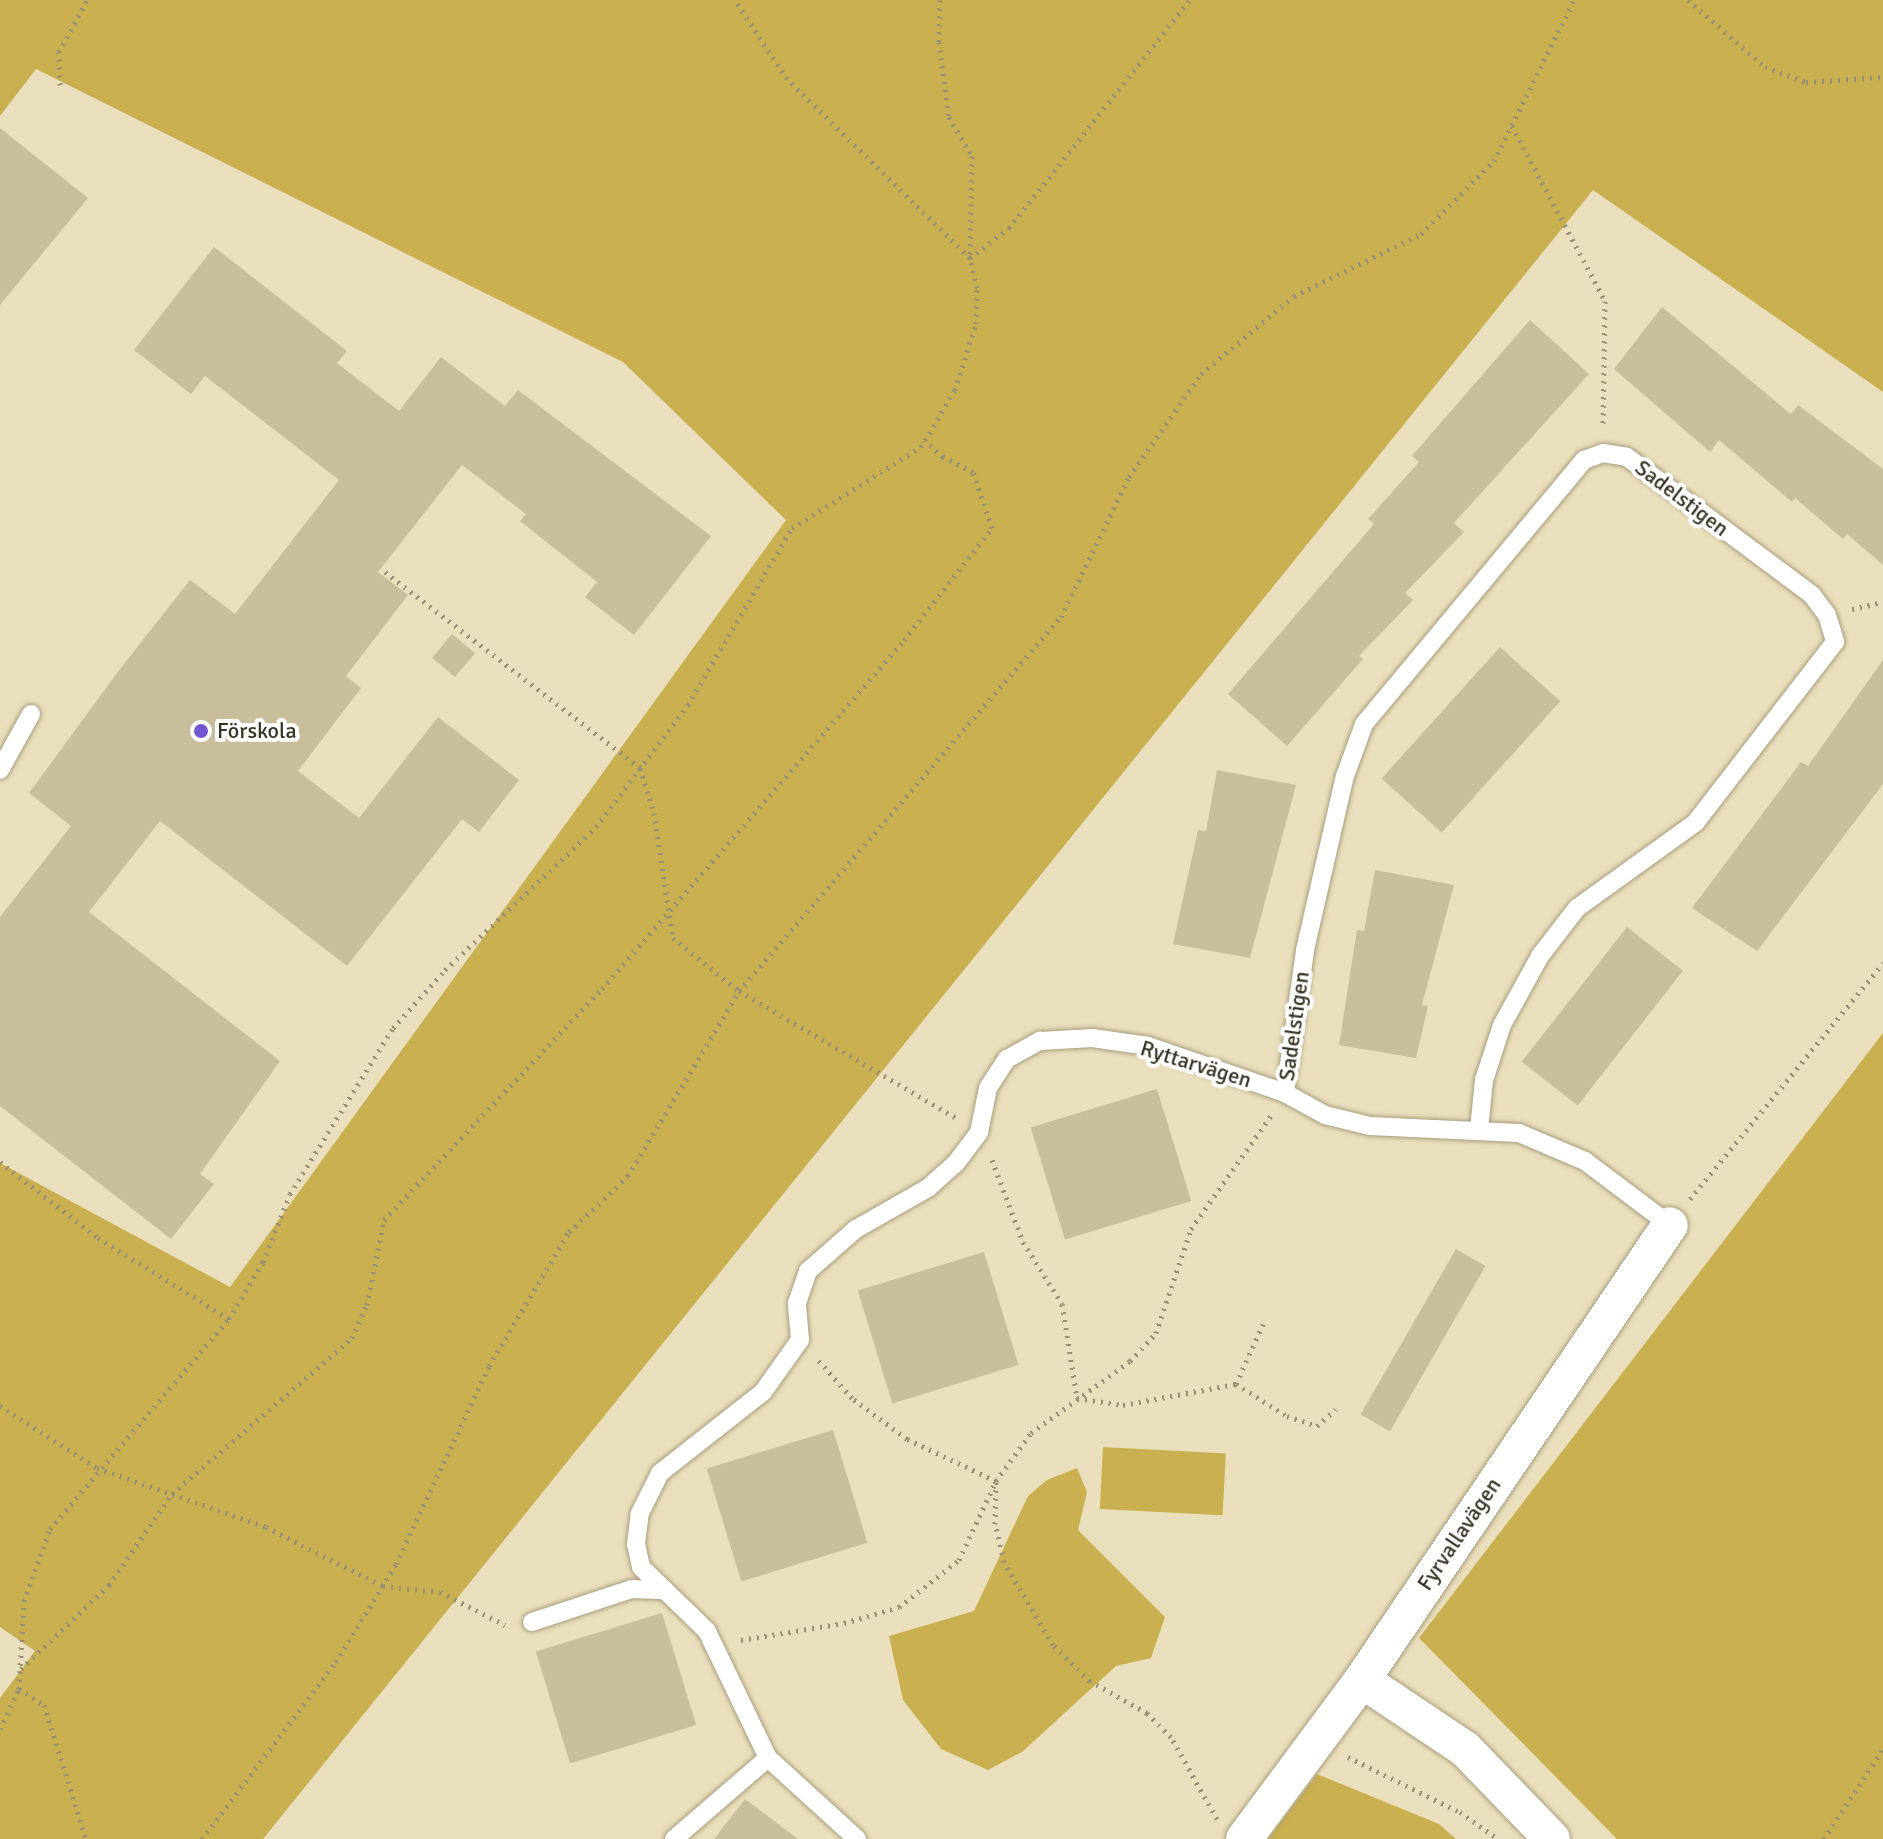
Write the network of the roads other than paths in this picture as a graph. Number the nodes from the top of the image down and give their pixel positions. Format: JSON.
{"nodes":[{"id":1,"x":31,"y":714,"type":"dead end"},
{"id":2,"x":0,"y":770,"type":"edge"},
{"id":3,"x":1285,"y":1093,"type":"junction"},
{"id":4,"x":1479,"y":1129,"type":"junction"},
{"id":5,"x":1670,"y":1225,"type":"joint"},
{"id":6,"x":665,"y":1590,"type":"junction"},
{"id":7,"x":532,"y":1622,"type":"road end"},
{"id":8,"x":1362,"y":1680,"type":"junction"},
{"id":9,"x":768,"y":1758,"type":"junction"},
{"id":10,"x":1233,"y":1831,"type":"edge"},
{"id":11,"x":674,"y":1839,"type":"edge"},
{"id":12,"x":857,"y":1839,"type":"edge"},
{"id":13,"x":1552,"y":1839,"type":"edge"}],
"edges":[{"from":1,"to":2,"type":"lane"},
{"from":3,"to":4,"type":"lane","name":"Ryttarvägen"},
{"from":3,"to":4,"type":"lane","name":"Sadelstigen"},
{"from":3,"to":6,"type":"lane","name":"Ryttarvägen"},
{"from":4,"to":5,"type":"lane","name":"Ryttarvägen"},
{"from":5,"to":8,"type":"street","name":"Fyrvallavägen"},
{"from":6,"to":7,"type":"lane"},
{"from":6,"to":9,"type":"lane"},
{"from":8,"to":10,"type":"street","name":"Fyrvallavägen"},
{"from":8,"to":13,"type":"street"},
{"from":9,"to":11,"type":"lane"},
{"from":9,"to":12,"type":"lane"}]}
